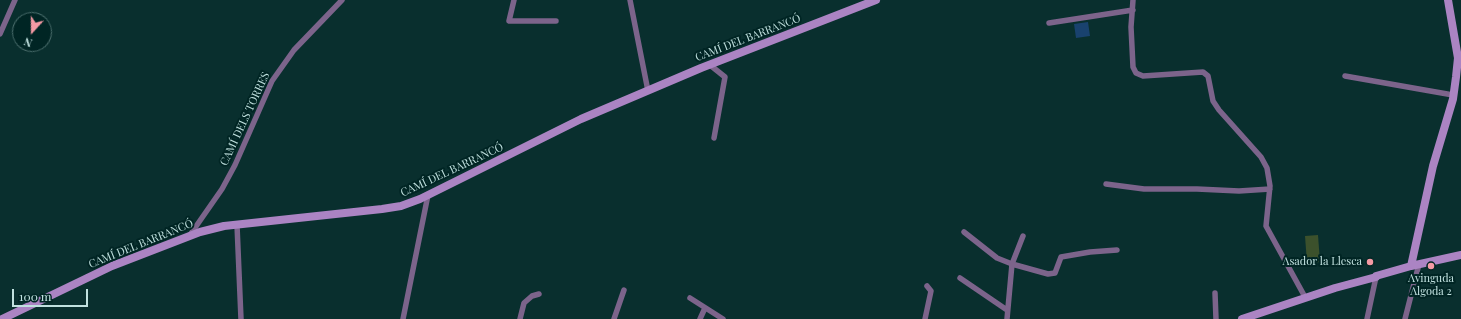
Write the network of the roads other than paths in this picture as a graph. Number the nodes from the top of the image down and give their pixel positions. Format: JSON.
{"nodes":[{"id":1,"x":15,"y":0,"type":"edge"},
{"id":2,"x":342,"y":0,"type":"edge"},
{"id":3,"x":514,"y":0,"type":"edge"},
{"id":4,"x":630,"y":0,"type":"edge"},
{"id":5,"x":876,"y":0,"type":"edge"},
{"id":6,"x":1133,"y":0,"type":"edge"},
{"id":7,"x":1448,"y":0,"type":"edge"},
{"id":8,"x":1133,"y":10,"type":"junction"},
{"id":9,"x":556,"y":21,"type":"dead end"},
{"id":10,"x":1049,"y":23,"type":"dead end"},
{"id":11,"x":0,"y":34,"type":"edge"},
{"id":12,"x":1459,"y":56,"type":"edge"},
{"id":13,"x":710,"y":65,"type":"junction"},
{"id":14,"x":1345,"y":76,"type":"dead end"},
{"id":15,"x":648,"y":91,"type":"junction"},
{"id":16,"x":1453,"y":95,"type":"junction"},
{"id":17,"x":714,"y":138,"type":"dead end"},
{"id":18,"x":1106,"y":184,"type":"dead end"},
{"id":19,"x":1270,"y":190,"type":"junction"},
{"id":20,"x":428,"y":195,"type":"junction"},
{"id":21,"x":237,"y":225,"type":"junction"},
{"id":22,"x":964,"y":232,"type":"dead end"},
{"id":23,"x":190,"y":236,"type":"junction"},
{"id":24,"x":1023,"y":236,"type":"dead end"},
{"id":25,"x":1117,"y":250,"type":"dead end"},
{"id":26,"x":1461,"y":255,"type":"edge"},
{"id":27,"x":1012,"y":264,"type":"junction"},
{"id":28,"x":1415,"y":265,"type":"junction"},
{"id":29,"x":960,"y":278,"type":"dead end"},
{"id":30,"x":1376,"y":278,"type":"junction"},
{"id":31,"x":927,"y":286,"type":"dead end"},
{"id":32,"x":624,"y":290,"type":"dead end"},
{"id":33,"x":1215,"y":293,"type":"dead end"},
{"id":34,"x":539,"y":294,"type":"dead end"},
{"id":35,"x":1305,"y":297,"type":"junction"},
{"id":36,"x":690,"y":298,"type":"dead end"},
{"id":37,"x":705,"y":308,"type":"junction"},
{"id":38,"x":1007,"y":310,"type":"junction"},
{"id":39,"x":2,"y":319,"type":"edge"},
{"id":40,"x":241,"y":319,"type":"edge"},
{"id":41,"x":403,"y":319,"type":"edge"},
{"id":42,"x":520,"y":319,"type":"edge"},
{"id":43,"x":614,"y":319,"type":"edge"},
{"id":44,"x":700,"y":319,"type":"edge"},
{"id":45,"x":723,"y":319,"type":"edge"},
{"id":46,"x":925,"y":319,"type":"edge"},
{"id":47,"x":1006,"y":319,"type":"edge"},
{"id":48,"x":1216,"y":319,"type":"edge"},
{"id":49,"x":1242,"y":319,"type":"edge"},
{"id":50,"x":1367,"y":319,"type":"edge"},
{"id":51,"x":1405,"y":319,"type":"edge"}],
"edges":[{"from":1,"to":11,"type":"street"},
{"from":2,"to":23,"type":"street","name":"CAMÍ DELS TORRES"},
{"from":3,"to":9,"type":"street"},
{"from":4,"to":15,"type":"street"},
{"from":5,"to":13,"type":"street","name":"CAMÍ DEL BARRANCÓ"},
{"from":6,"to":8,"type":"street"},
{"from":7,"to":12,"type":"street"},
{"from":8,"to":10,"type":"street"},
{"from":8,"to":19,"type":"street"},
{"from":12,"to":16,"type":"street"},
{"from":13,"to":15,"type":"street","name":"CAMÍ DEL BARRANCÓ"},
{"from":13,"to":17,"type":"street"},
{"from":14,"to":16,"type":"street"},
{"from":15,"to":20,"type":"street","name":"CAMÍ DEL BARRANCÓ"},
{"from":16,"to":28,"type":"street"},
{"from":18,"to":19,"type":"street"},
{"from":19,"to":35,"type":"street"},
{"from":20,"to":21,"type":"street","name":"CAMÍ DEL BARRANCÓ"},
{"from":20,"to":41,"type":"street"},
{"from":21,"to":23,"type":"street","name":"CAMÍ DEL BARRANCÓ"},
{"from":21,"to":40,"type":"street"},
{"from":22,"to":27,"type":"street"},
{"from":23,"to":39,"type":"street","name":"CAMÍ DEL BARRANCÓ"},
{"from":24,"to":27,"type":"street"},
{"from":25,"to":27,"type":"street"},
{"from":26,"to":28,"type":"street"},
{"from":27,"to":38,"type":"street"},
{"from":28,"to":30,"type":"street"},
{"from":28,"to":51,"type":"street"},
{"from":29,"to":38,"type":"street"},
{"from":30,"to":35,"type":"street"},
{"from":30,"to":50,"type":"street"},
{"from":31,"to":46,"type":"street"},
{"from":32,"to":43,"type":"street"},
{"from":33,"to":48,"type":"street"},
{"from":34,"to":42,"type":"street"},
{"from":35,"to":49,"type":"street"},
{"from":36,"to":37,"type":"street"},
{"from":37,"to":44,"type":"street"},
{"from":37,"to":45,"type":"street"},
{"from":38,"to":47,"type":"street"}]}
